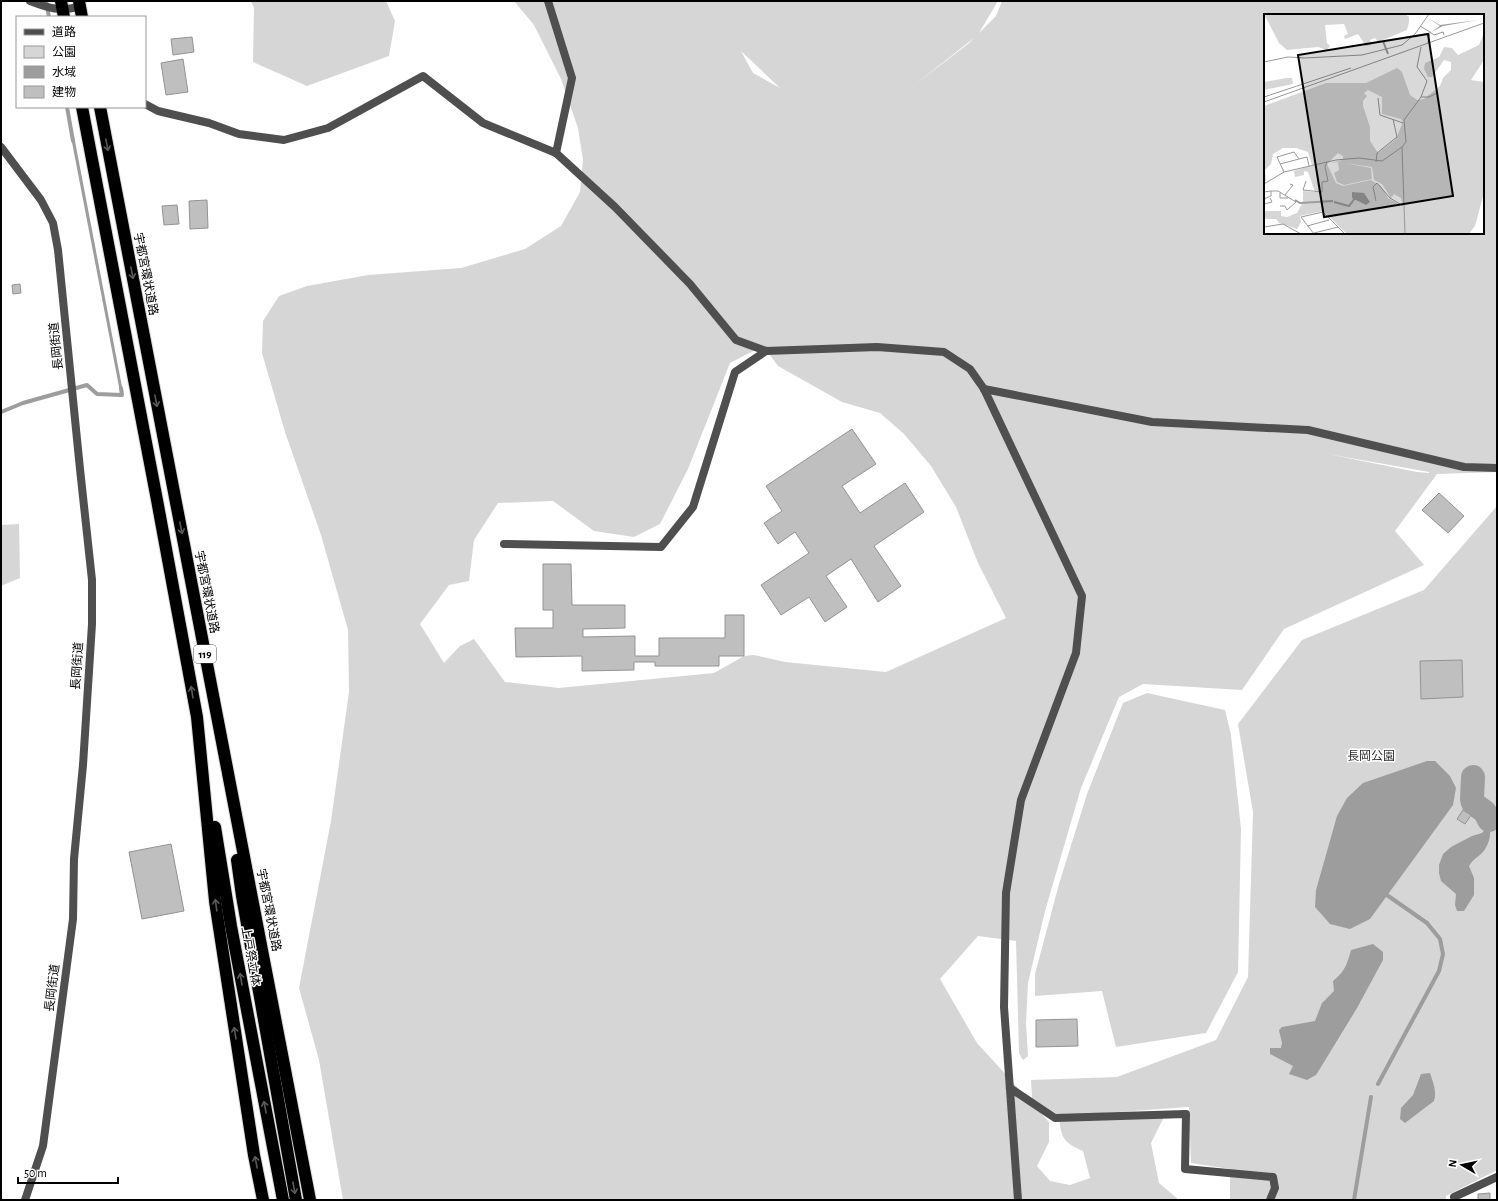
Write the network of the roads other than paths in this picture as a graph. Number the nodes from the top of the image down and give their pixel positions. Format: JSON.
{"nodes":[{"id":1,"x":30,"y":1,"type":"edge"},
{"id":2,"x":548,"y":1,"type":"edge"},
{"id":3,"x":81,"y":8,"type":"edge"},
{"id":4,"x":63,"y":9,"type":"edge"},
{"id":5,"x":146,"y":105,"type":"edge"},
{"id":6,"x":82,"y":108,"type":"edge"},
{"id":7,"x":100,"y":108,"type":"edge"},
{"id":8,"x":1,"y":147,"type":"edge"},
{"id":9,"x":556,"y":153,"type":"junction"},
{"id":10,"x":766,"y":351,"type":"junction"},
{"id":11,"x":984,"y":389,"type":"junction"},
{"id":12,"x":1497,"y":468,"type":"edge"},
{"id":13,"x":504,"y":544,"type":"dead end"},
{"id":14,"x":197,"y":717,"type":"junction"},
{"id":15,"x":218,"y":722,"type":"junction"},
{"id":16,"x":1010,"y":1088,"type":"junction"},
{"id":17,"x":1497,"y":1177,"type":"edge"},
{"id":18,"x":25,"y":1200,"type":"edge"},
{"id":19,"x":263,"y":1200,"type":"edge"},
{"id":20,"x":282,"y":1200,"type":"edge"},
{"id":21,"x":296,"y":1200,"type":"edge"},
{"id":22,"x":310,"y":1200,"type":"edge"},
{"id":23,"x":1018,"y":1200,"type":"edge"},
{"id":24,"x":1270,"y":1200,"type":"edge"},
{"id":25,"x":1455,"y":1200,"type":"edge"}],
"edges":[{"from":1,"to":4,"type":"street"},
{"from":2,"to":9,"type":"street"},
{"from":3,"to":4,"type":"street"},
{"from":5,"to":9,"type":"street"},
{"from":14,"to":6,"type":"highway","number":"119","one_way":true},
{"from":7,"to":15,"type":"highway","name":"宇都宮環状道路","number":"119","one_way":true},
{"from":8,"to":18,"type":"street","name":"長岡街道"},
{"from":9,"to":10,"type":"street"},
{"from":10,"to":11,"type":"street"},
{"from":10,"to":13,"type":"street"},
{"from":11,"to":12,"type":"street"},
{"from":11,"to":16,"type":"street"},
{"from":19,"to":14,"type":"highway","number":"119","one_way":true},
{"from":20,"to":14,"type":"highway","name":"上戸祭立体","number":"119","one_way":true},
{"from":15,"to":21,"type":"highway","name":"上戸祭立体","number":"119","one_way":true},
{"from":15,"to":22,"type":"highway","name":"宇都宮環状道路","number":"119"},
{"from":16,"to":23,"type":"street"},
{"from":16,"to":24,"type":"street"},
{"from":17,"to":25,"type":"street"}]}
